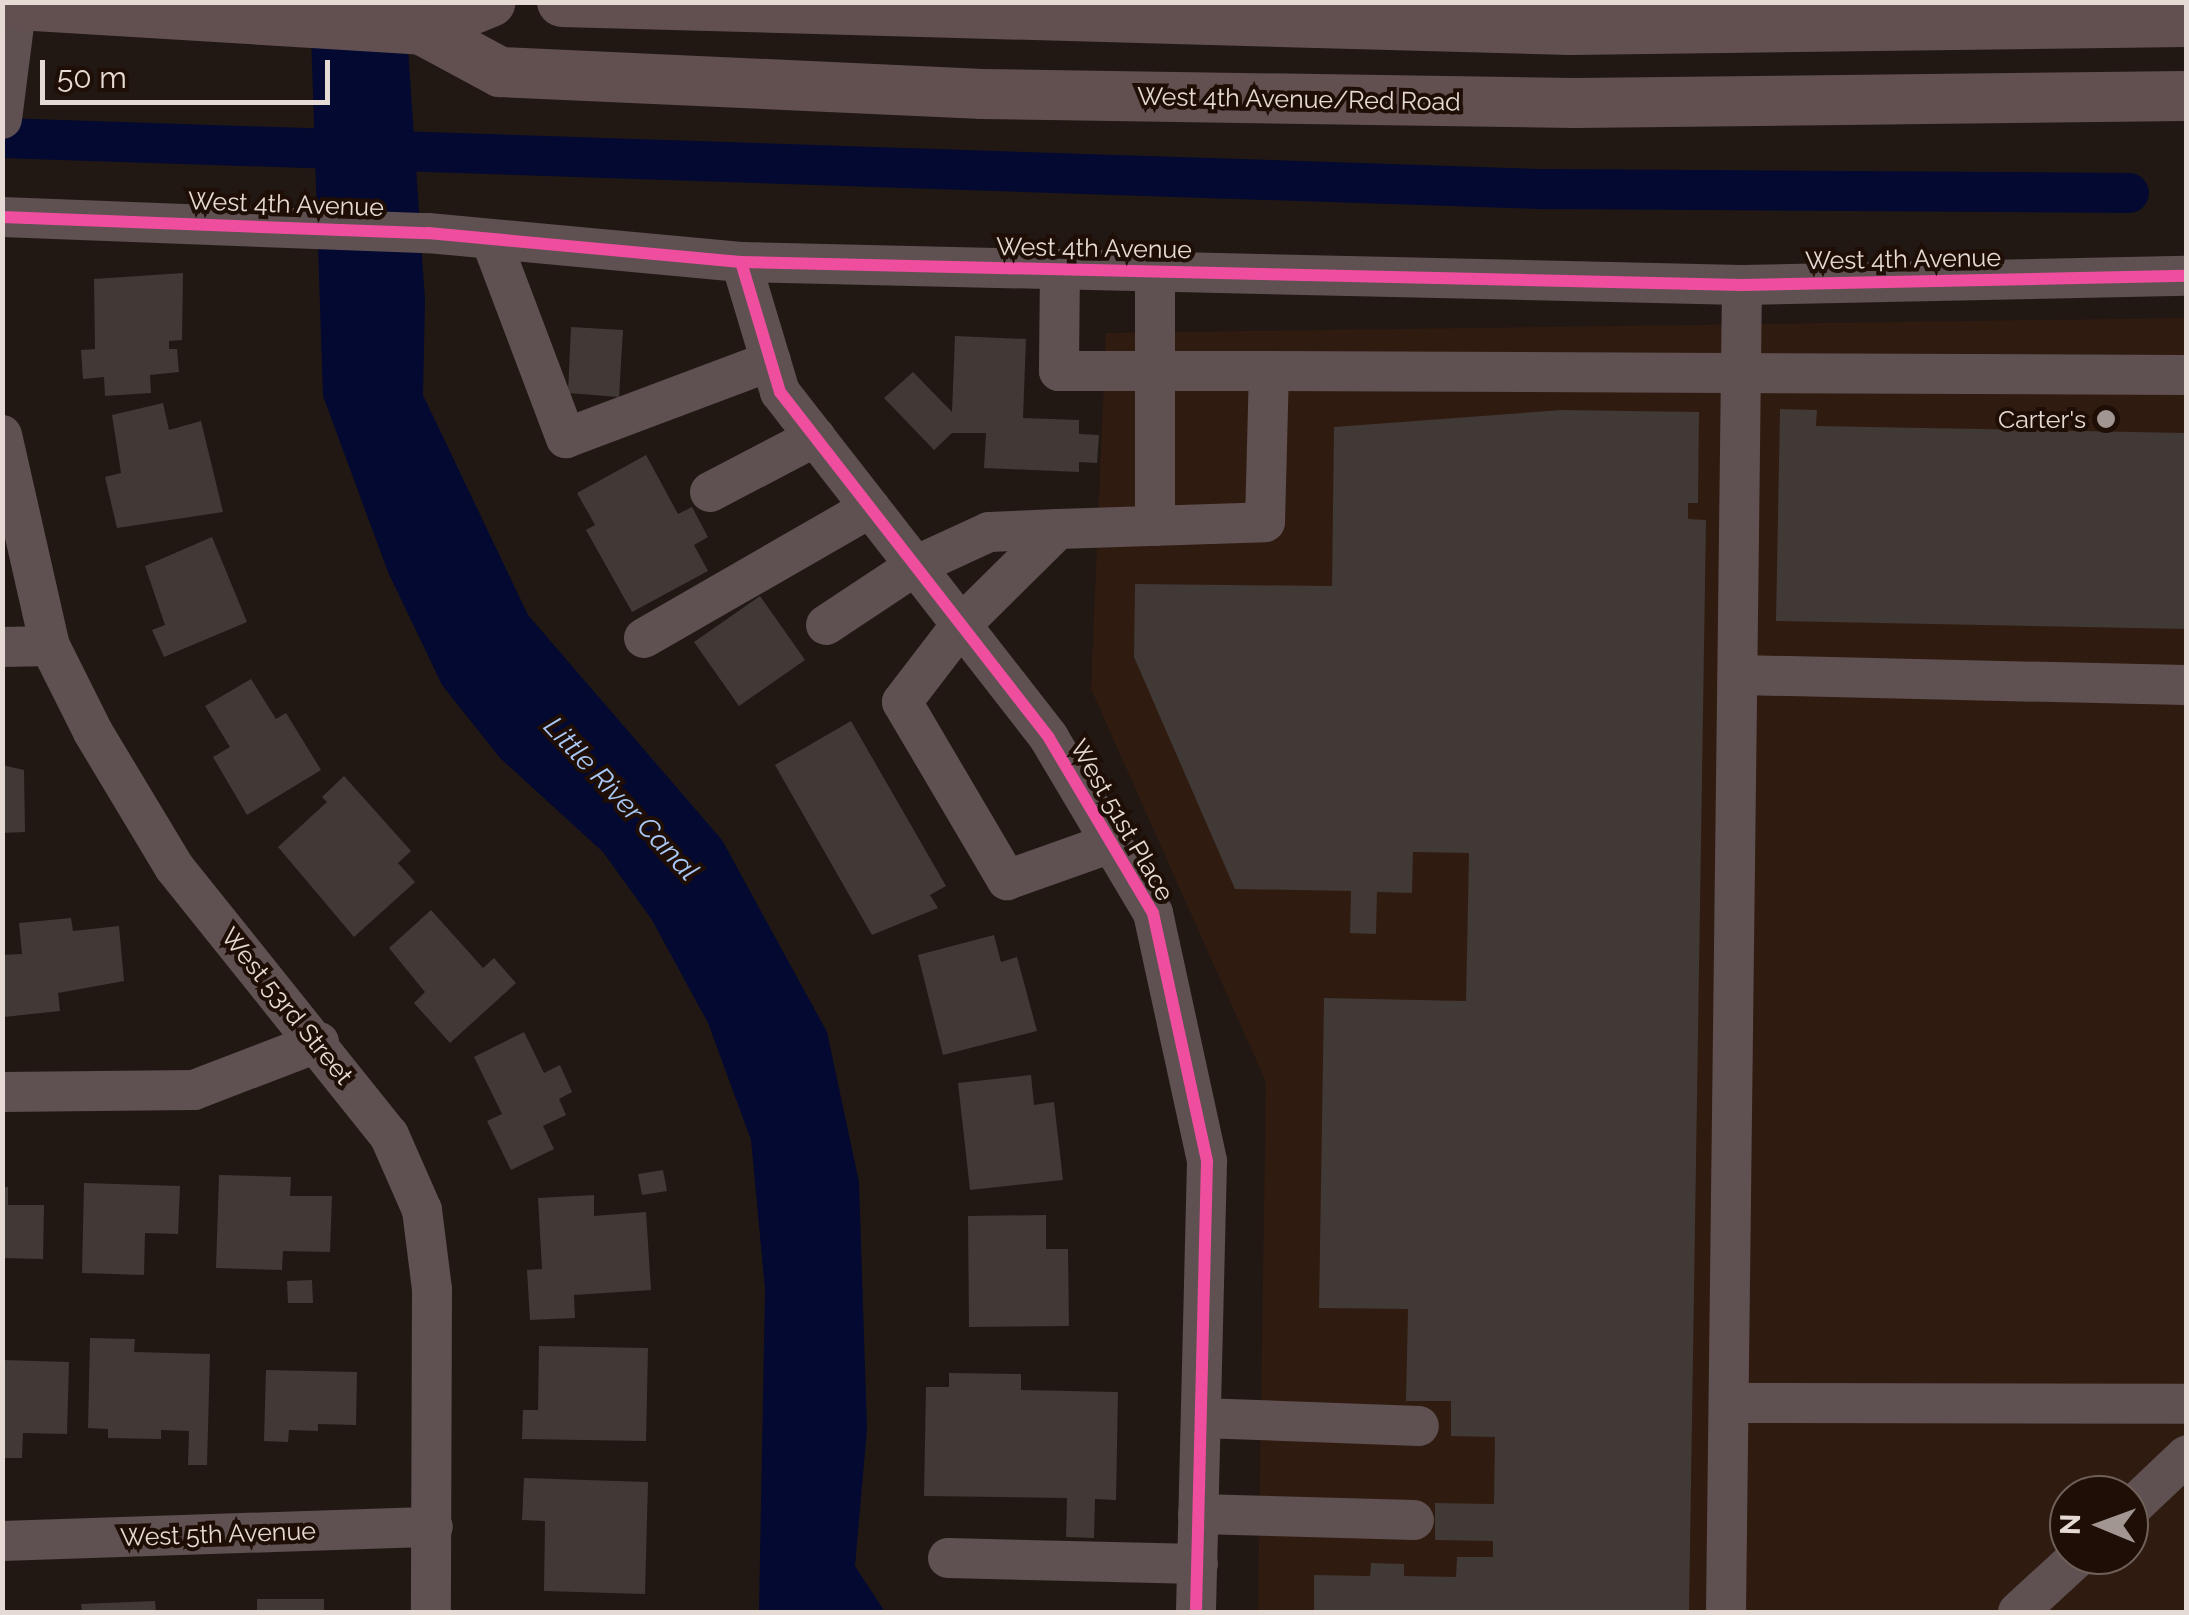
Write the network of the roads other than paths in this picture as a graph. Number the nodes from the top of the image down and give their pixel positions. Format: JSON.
{"nodes":[{"id":1,"x":491,"y":2,"type":"edge"},
{"id":2,"x":562,"y":2,"type":"edge"},
{"id":3,"x":12,"y":4,"type":"edge"},
{"id":4,"x":980,"y":9,"type":"edge"},
{"id":5,"x":1570,"y":16,"type":"edge"},
{"id":6,"x":2167,"y":16,"type":"edge"},
{"id":7,"x":422,"y":30,"type":"junction"},
{"id":8,"x":2186,"y":96,"type":"edge"},
{"id":9,"x":1218,"y":97,"type":"junction"},
{"id":10,"x":2,"y":118,"type":"edge"},
{"id":11,"x":2,"y":217,"type":"edge"},
{"id":12,"x":491,"y":240,"type":"junction"},
{"id":13,"x":741,"y":262,"type":"junction"},
{"id":14,"x":1060,"y":270,"type":"junction"},
{"id":15,"x":1155,"y":272,"type":"junction"},
{"id":16,"x":2186,"y":276,"type":"edge"},
{"id":17,"x":1742,"y":286,"type":"junction"},
{"id":18,"x":771,"y":361,"type":"junction"},
{"id":19,"x":1156,"y":371,"type":"junction"},
{"id":20,"x":1268,"y":372,"type":"junction"},
{"id":21,"x":1742,"y":374,"type":"junction"},
{"id":22,"x":2186,"y":375,"type":"edge"},
{"id":23,"x":2,"y":435,"type":"edge"},
{"id":24,"x":815,"y":437,"type":"junction"},
{"id":25,"x":710,"y":492,"type":"dead end"},
{"id":26,"x":870,"y":508,"type":"junction"},
{"id":27,"x":1155,"y":526,"type":"junction"},
{"id":28,"x":1058,"y":529,"type":"junction"},
{"id":29,"x":915,"y":566,"type":"junction"},
{"id":30,"x":826,"y":625,"type":"dead end"},
{"id":31,"x":961,"y":625,"type":"junction"},
{"id":32,"x":644,"y":638,"type":"dead end"},
{"id":33,"x":50,"y":646,"type":"junction"},
{"id":34,"x":2,"y":647,"type":"edge"},
{"id":35,"x":1742,"y":675,"type":"junction"},
{"id":36,"x":2186,"y":685,"type":"edge"},
{"id":37,"x":1111,"y":842,"type":"junction"},
{"id":38,"x":318,"y":1042,"type":"junction"},
{"id":39,"x":2,"y":1092,"type":"edge"},
{"id":40,"x":1730,"y":1404,"type":"junction"},
{"id":41,"x":2186,"y":1404,"type":"edge"},
{"id":42,"x":1201,"y":1418,"type":"junction"},
{"id":43,"x":1419,"y":1426,"type":"dead end"},
{"id":44,"x":2186,"y":1456,"type":"edge"},
{"id":45,"x":2149,"y":1491,"type":"edge"},
{"id":46,"x":1198,"y":1514,"type":"junction"},
{"id":47,"x":1414,"y":1520,"type":"dead end"},
{"id":48,"x":433,"y":1527,"type":"junction"},
{"id":49,"x":2,"y":1541,"type":"edge"},
{"id":50,"x":948,"y":1558,"type":"dead end"},
{"id":51,"x":1198,"y":1564,"type":"junction"},
{"id":52,"x":2058,"y":1575,"type":"edge"},
{"id":53,"x":431,"y":1612,"type":"edge"},
{"id":54,"x":1196,"y":1612,"type":"edge"},
{"id":55,"x":1726,"y":1612,"type":"edge"},
{"id":56,"x":2018,"y":1612,"type":"edge"}],
"edges":[{"from":1,"to":7,"type":"main road","name":"West 4th Avenue/Red Road"},
{"from":2,"to":4,"type":"main road"},
{"from":3,"to":7,"type":"main road","name":"West 4th Avenue/Red Road"},
{"from":3,"to":10,"type":"street"},
{"from":4,"to":5,"type":"main road"},
{"from":5,"to":6,"type":"main road"},
{"from":5,"to":9,"type":"main road"},
{"from":7,"to":9,"type":"main road","name":"West 4th Avenue/Red Road"},
{"from":8,"to":9,"type":"main road","name":"West 4th Avenue/Red Road"},
{"from":11,"to":12,"type":"street","name":"West 4th Avenue"},
{"from":12,"to":13,"type":"street","name":"West 4th Avenue"},
{"from":12,"to":18,"type":"street"},
{"from":13,"to":14,"type":"street","name":"West 4th Avenue"},
{"from":13,"to":18,"type":"street","name":"West 51st Place"},
{"from":14,"to":15,"type":"street","name":"West 4th Avenue"},
{"from":14,"to":19,"type":"street"},
{"from":15,"to":17,"type":"street","name":"West 4th Avenue"},
{"from":15,"to":19,"type":"street"},
{"from":16,"to":17,"type":"street","name":"West 4th Avenue"},
{"from":17,"to":21,"type":"street"},
{"from":18,"to":24,"type":"street","name":"West 51st Place"},
{"from":19,"to":20,"type":"street"},
{"from":19,"to":27,"type":"street"},
{"from":20,"to":21,"type":"street"},
{"from":20,"to":27,"type":"street"},
{"from":21,"to":22,"type":"street"},
{"from":21,"to":35,"type":"street"},
{"from":23,"to":33,"type":"street","name":"West 53rd Street"},
{"from":24,"to":25,"type":"street"},
{"from":24,"to":26,"type":"street","name":"West 51st Place"},
{"from":26,"to":29,"type":"street","name":"West 51st Place"},
{"from":26,"to":32,"type":"street"},
{"from":27,"to":28,"type":"street"},
{"from":28,"to":29,"type":"street"},
{"from":28,"to":31,"type":"street"},
{"from":29,"to":30,"type":"street"},
{"from":29,"to":31,"type":"street","name":"West 51st Place"},
{"from":31,"to":37,"type":"street","name":"West 51st Place"},
{"from":31,"to":37,"type":"street"},
{"from":33,"to":34,"type":"street"},
{"from":33,"to":38,"type":"street","name":"West 53rd Street"},
{"from":35,"to":36,"type":"street"},
{"from":35,"to":40,"type":"street"},
{"from":37,"to":42,"type":"street","name":"West 51st Place"},
{"from":38,"to":39,"type":"street"},
{"from":38,"to":48,"type":"street","name":"West 53rd Street"},
{"from":40,"to":41,"type":"street"},
{"from":40,"to":55,"type":"street"},
{"from":42,"to":43,"type":"street"},
{"from":42,"to":46,"type":"street","name":"West 51st Place"},
{"from":44,"to":45,"type":"street"},
{"from":46,"to":47,"type":"street"},
{"from":46,"to":51,"type":"street","name":"West 51st Place"},
{"from":48,"to":49,"type":"street","name":"West 5th Avenue"},
{"from":48,"to":53,"type":"street","name":"West 53rd Street"},
{"from":50,"to":51,"type":"street"},
{"from":51,"to":54,"type":"street","name":"West 51st Place"},
{"from":52,"to":56,"type":"street"}]}
